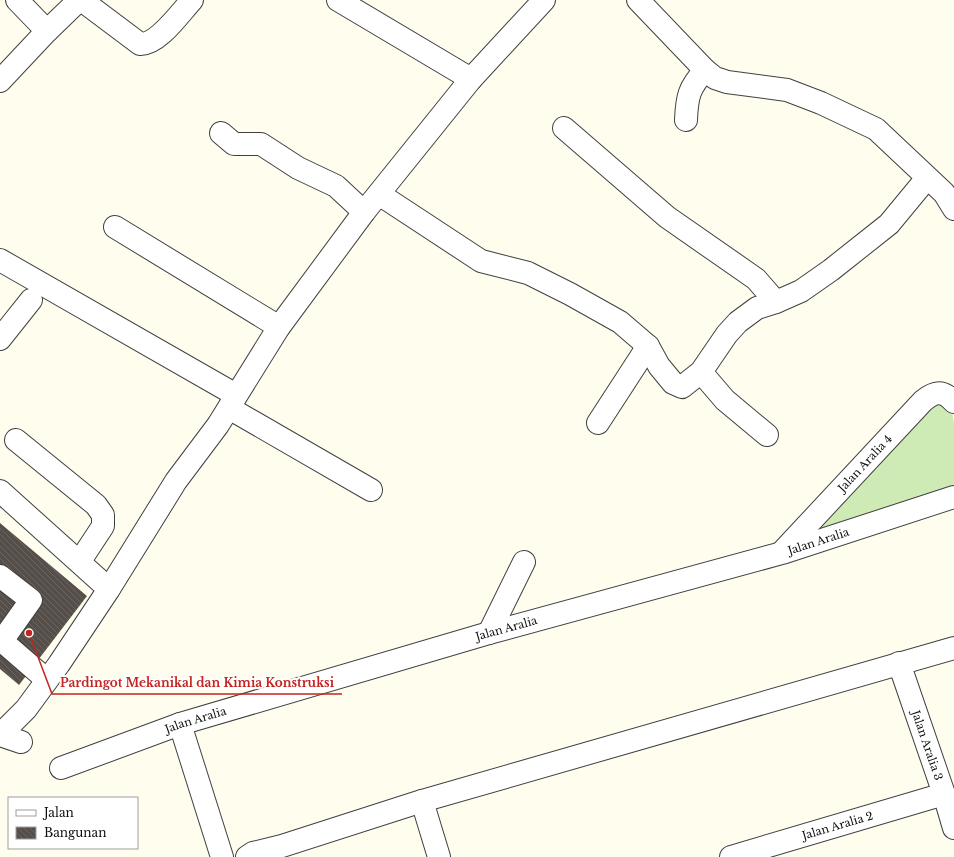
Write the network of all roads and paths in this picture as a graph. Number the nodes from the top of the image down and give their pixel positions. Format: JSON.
{"nodes":[{"id":1,"x":17,"y":0,"type":"edge"},
{"id":2,"x":192,"y":0,"type":"edge"},
{"id":3,"x":338,"y":0,"type":"edge"},
{"id":4,"x":544,"y":0,"type":"edge"},
{"id":5,"x":638,"y":0,"type":"edge"},
{"id":6,"x":47,"y":31,"type":"junction"},
{"id":7,"x":705,"y":70,"type":"junction"},
{"id":8,"x":471,"y":79,"type":"junction"},
{"id":9,"x":0,"y":81,"type":"edge"},
{"id":10,"x":686,"y":120,"type":"dead end"},
{"id":11,"x":564,"y":128,"type":"dead end"},
{"id":12,"x":221,"y":133,"type":"dead end"},
{"id":13,"x":927,"y":178,"type":"junction"},
{"id":14,"x":379,"y":194,"type":"junction"},
{"id":15,"x":954,"y":209,"type":"edge"},
{"id":16,"x":364,"y":212,"type":"junction"},
{"id":17,"x":115,"y":228,"type":"dead end"},
{"id":18,"x":0,"y":260,"type":"edge"},
{"id":19,"x":31,"y":300,"type":"dead end"},
{"id":20,"x":776,"y":302,"type":"junction"},
{"id":21,"x":279,"y":327,"type":"junction"},
{"id":22,"x":0,"y":339,"type":"edge"},
{"id":23,"x":648,"y":346,"type":"junction"},
{"id":24,"x":701,"y":372,"type":"junction"},
{"id":25,"x":233,"y":401,"type":"junction"},
{"id":26,"x":954,"y":402,"type":"edge"},
{"id":27,"x":598,"y":423,"type":"dead end"},
{"id":28,"x":767,"y":435,"type":"dead end"},
{"id":29,"x":16,"y":440,"type":"dead end"},
{"id":30,"x":371,"y":490,"type":"dead end"},
{"id":31,"x":0,"y":491,"type":"edge"},
{"id":32,"x":954,"y":497,"type":"edge"},
{"id":33,"x":782,"y":553,"type":"junction"},
{"id":34,"x":80,"y":561,"type":"junction"},
{"id":35,"x":524,"y":562,"type":"dead end"},
{"id":36,"x":0,"y":576,"type":"edge"},
{"id":37,"x":109,"y":589,"type":"junction"},
{"id":38,"x":489,"y":632,"type":"junction"},
{"id":39,"x":954,"y":648,"type":"edge"},
{"id":40,"x":899,"y":664,"type":"junction"},
{"id":41,"x":47,"y":680,"type":"junction"},
{"id":42,"x":180,"y":724,"type":"junction"},
{"id":43,"x":0,"y":735,"type":"edge"},
{"id":44,"x":21,"y":742,"type":"dead end"},
{"id":45,"x":61,"y":768,"type":"dead end"},
{"id":46,"x":944,"y":794,"type":"junction"},
{"id":47,"x":422,"y":801,"type":"junction"},
{"id":48,"x":954,"y":828,"type":"edge"},
{"id":49,"x":283,"y":851,"type":"edge"},
{"id":50,"x":222,"y":857,"type":"edge"},
{"id":51,"x":247,"y":857,"type":"edge"},
{"id":52,"x":439,"y":857,"type":"edge"},
{"id":53,"x":731,"y":857,"type":"edge"}],
"edges":[{"from":1,"to":6,"type":"street"},
{"from":2,"to":6,"type":"street"},
{"from":3,"to":8,"type":"street"},
{"from":4,"to":8,"type":"street"},
{"from":5,"to":7,"type":"street"},
{"from":6,"to":9,"type":"street"},
{"from":7,"to":10,"type":"street"},
{"from":7,"to":13,"type":"street"},
{"from":8,"to":14,"type":"street"},
{"from":11,"to":20,"type":"street"},
{"from":12,"to":16,"type":"street"},
{"from":13,"to":15,"type":"street"},
{"from":13,"to":20,"type":"street"},
{"from":14,"to":16,"type":"street"},
{"from":14,"to":23,"type":"street"},
{"from":16,"to":21,"type":"street"},
{"from":17,"to":21,"type":"street"},
{"from":18,"to":25,"type":"street"},
{"from":19,"to":22,"type":"street"},
{"from":20,"to":24,"type":"street"},
{"from":21,"to":25,"type":"street"},
{"from":23,"to":24,"type":"street"},
{"from":23,"to":27,"type":"street"},
{"from":24,"to":28,"type":"street"},
{"from":25,"to":30,"type":"street"},
{"from":25,"to":37,"type":"street"},
{"from":26,"to":33,"type":"street","name":"Jalan Aralia 4"},
{"from":29,"to":34,"type":"street"},
{"from":31,"to":34,"type":"street"},
{"from":32,"to":33,"type":"street","name":"Jalan Aralia"},
{"from":33,"to":38,"type":"street","name":"Jalan Aralia"},
{"from":34,"to":37,"type":"street"},
{"from":35,"to":38,"type":"street"},
{"from":36,"to":41,"type":"street"},
{"from":37,"to":41,"type":"street"},
{"from":38,"to":42,"type":"street","name":"Jalan Aralia"},
{"from":39,"to":40,"type":"street"},
{"from":40,"to":46,"type":"street","name":"Jalan Aralia 3"},
{"from":40,"to":47,"type":"street"},
{"from":41,"to":43,"type":"street"},
{"from":42,"to":45,"type":"street","name":"Jalan Aralia"},
{"from":42,"to":50,"type":"street"},
{"from":43,"to":44,"type":"street"},
{"from":46,"to":48,"type":"street","name":"Jalan Aralia 3"},
{"from":46,"to":53,"type":"street","name":"Jalan Aralia 2"},
{"from":47,"to":49,"type":"street"},
{"from":47,"to":52,"type":"street"},
{"from":49,"to":51,"type":"street"}]}
